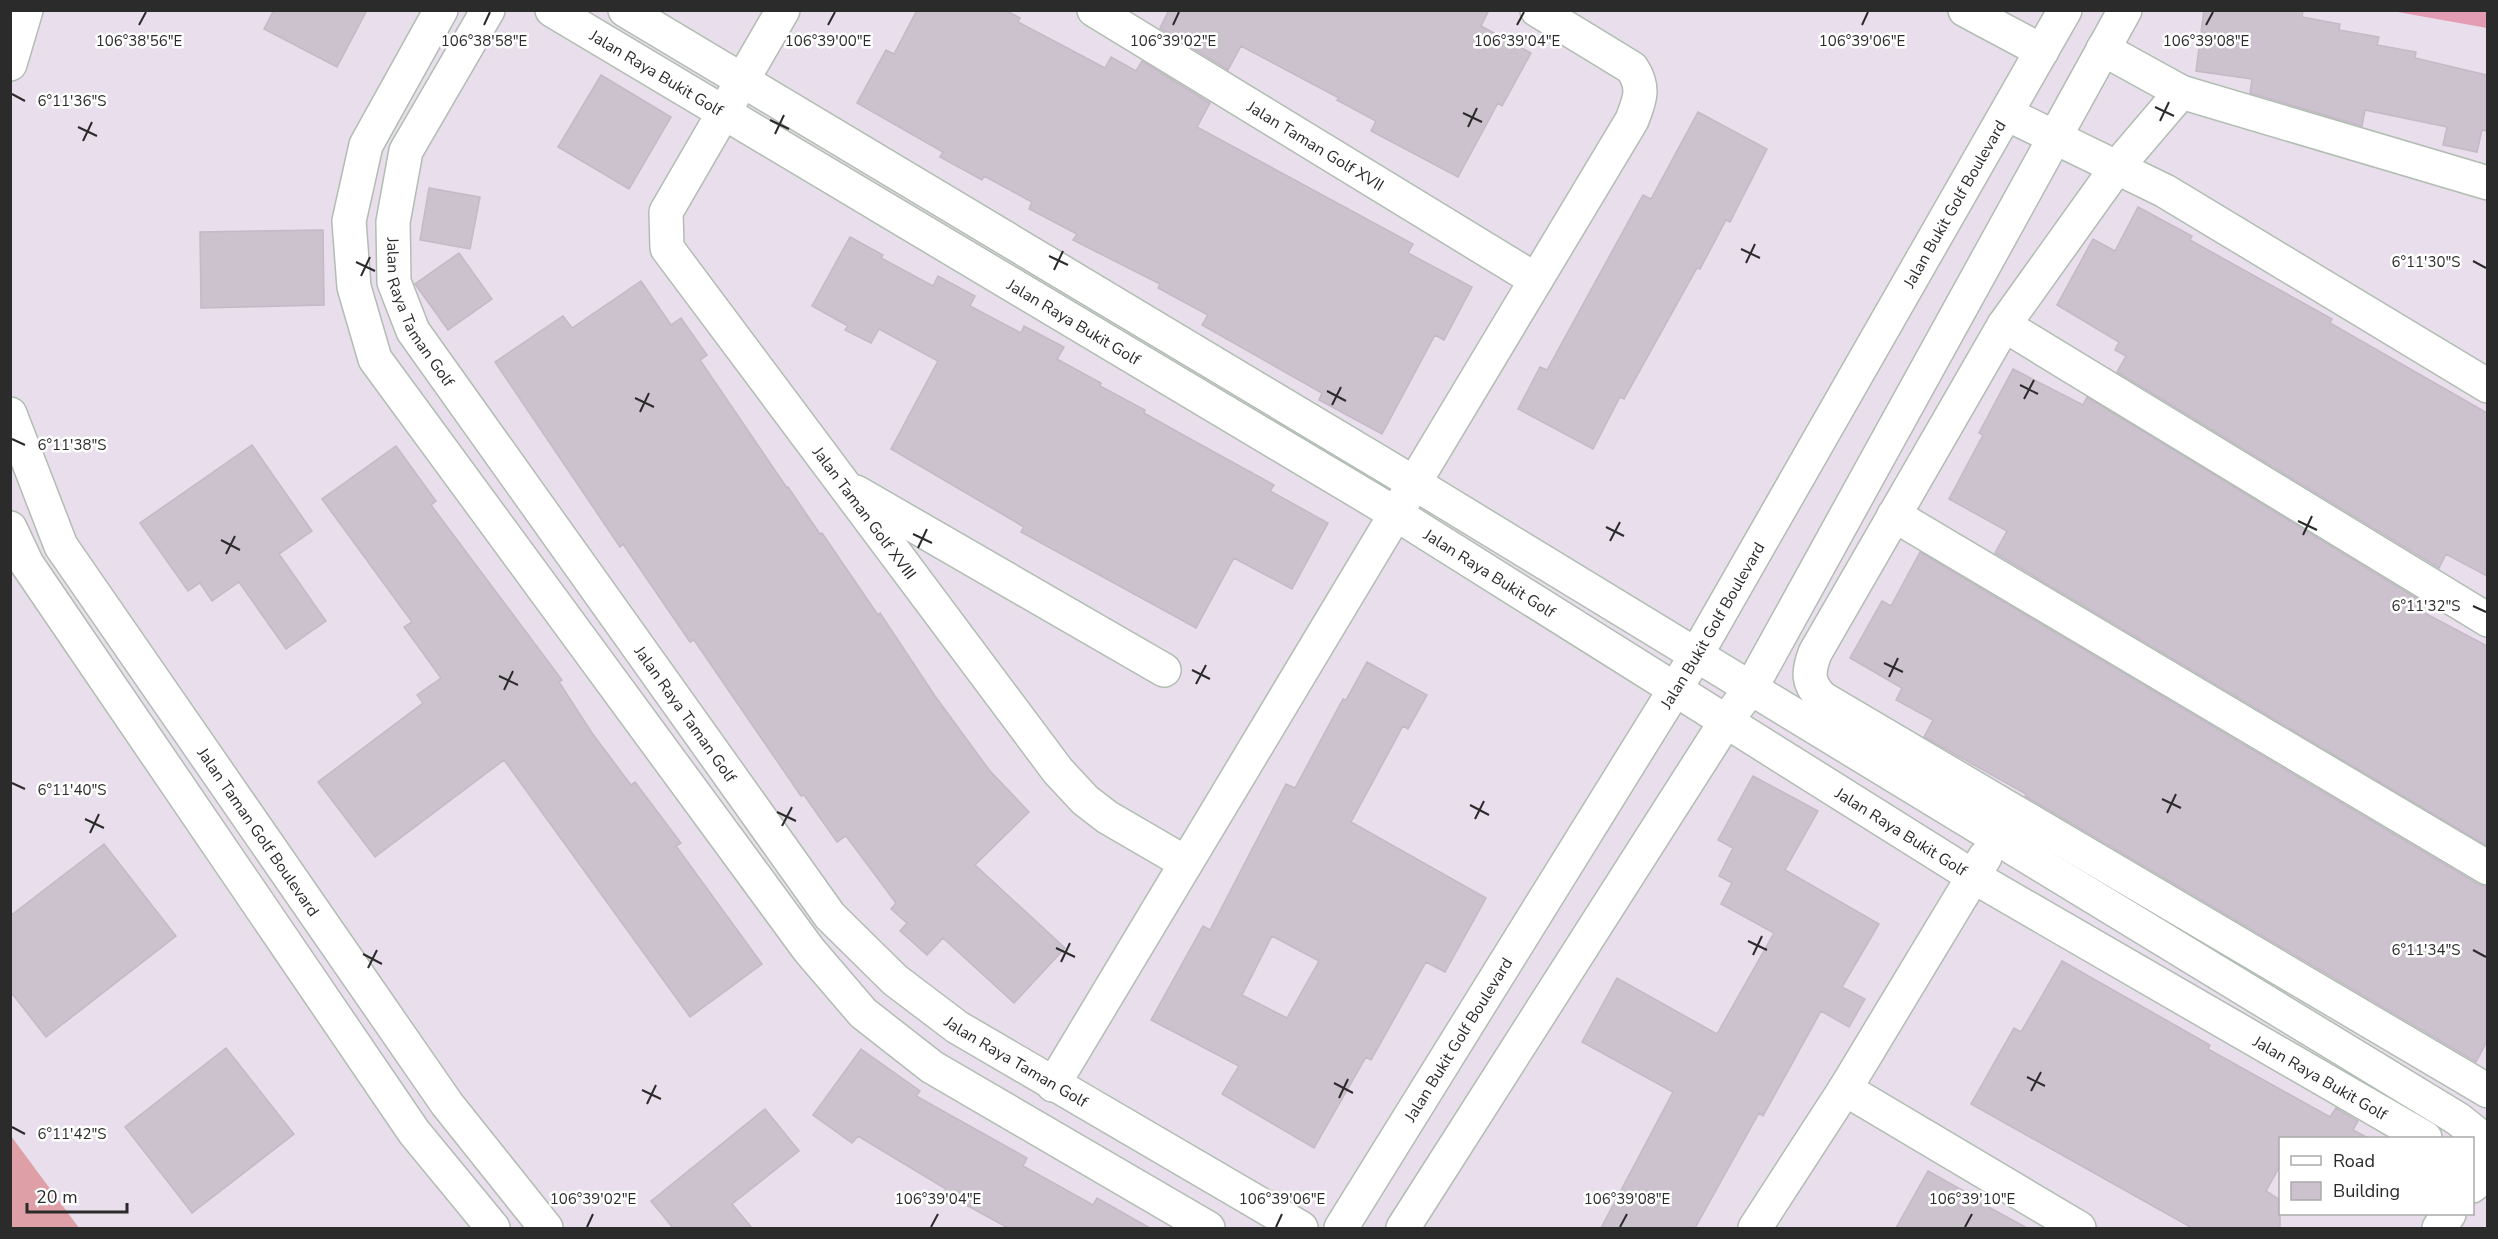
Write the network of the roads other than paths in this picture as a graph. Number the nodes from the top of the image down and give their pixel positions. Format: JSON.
{"nodes":[{"id":1,"x":26,"y":10,"type":"edge"},
{"id":2,"x":441,"y":10,"type":"edge"},
{"id":3,"x":488,"y":10,"type":"edge"},
{"id":4,"x":552,"y":10,"type":"edge"},
{"id":5,"x":625,"y":10,"type":"edge"},
{"id":6,"x":783,"y":10,"type":"edge"},
{"id":7,"x":1094,"y":10,"type":"edge"},
{"id":8,"x":1537,"y":10,"type":"edge"},
{"id":9,"x":1965,"y":10,"type":"edge"},
{"id":10,"x":2065,"y":10,"type":"edge"},
{"id":11,"x":2124,"y":10,"type":"edge"},
{"id":12,"x":2103,"y":49,"type":"junction"},
{"id":13,"x":2042,"y":51,"type":"junction"},
{"id":14,"x":10,"y":64,"type":"edge"},
{"id":15,"x":742,"y":81,"type":"junction"},
{"id":16,"x":2181,"y":92,"type":"junction"},
{"id":17,"x":723,"y":112,"type":"junction"},
{"id":18,"x":2007,"y":114,"type":"junction"},
{"id":19,"x":2054,"y":137,"type":"junction"},
{"id":20,"x":2117,"y":167,"type":"junction"},
{"id":21,"x":2487,"y":183,"type":"edge"},
{"id":22,"x":1536,"y":280,"type":"junction"},
{"id":23,"x":2004,"y":325,"type":"junction"},
{"id":24,"x":2487,"y":386,"type":"edge"},
{"id":25,"x":10,"y":414,"type":"edge"},
{"id":26,"x":1414,"y":483,"type":"junction"},
{"id":27,"x":844,"y":485,"type":"junction"},
{"id":28,"x":1396,"y":514,"type":"junction"},
{"id":29,"x":1894,"y":515,"type":"junction"},
{"id":30,"x":10,"y":528,"type":"edge"},
{"id":31,"x":2487,"y":620,"type":"edge"},
{"id":32,"x":1695,"y":657,"type":"junction"},
{"id":33,"x":1164,"y":670,"type":"dead end"},
{"id":34,"x":1750,"y":688,"type":"junction"},
{"id":35,"x":1674,"y":689,"type":"junction"},
{"id":36,"x":1726,"y":721,"type":"junction"},
{"id":37,"x":1996,"y":838,"type":"junction"},
{"id":38,"x":1186,"y":863,"type":"junction"},
{"id":39,"x":2487,"y":867,"type":"edge"},
{"id":40,"x":1974,"y":877,"type":"junction"},
{"id":41,"x":1845,"y":1089,"type":"junction"},
{"id":42,"x":1062,"y":1090,"type":"junction"},
{"id":43,"x":2487,"y":1091,"type":"edge"},
{"id":44,"x":1047,"y":1135,"type":"junction"},
{"id":45,"x":2423,"y":1137,"type":"edge"},
{"id":46,"x":1147,"y":1139,"type":"junction"},
{"id":47,"x":2487,"y":1149,"type":"edge"},
{"id":48,"x":2487,"y":1168,"type":"edge"},
{"id":49,"x":1123,"y":1179,"type":"junction"},
{"id":50,"x":2474,"y":1184,"type":"edge"},
{"id":51,"x":2448,"y":1215,"type":"edge"},
{"id":52,"x":493,"y":1228,"type":"edge"},
{"id":53,"x":546,"y":1228,"type":"edge"},
{"id":54,"x":1208,"y":1228,"type":"edge"},
{"id":55,"x":1301,"y":1228,"type":"edge"},
{"id":56,"x":1341,"y":1228,"type":"edge"},
{"id":57,"x":1403,"y":1228,"type":"edge"},
{"id":58,"x":1755,"y":1228,"type":"edge"},
{"id":59,"x":2079,"y":1228,"type":"edge"},
{"id":60,"x":2439,"y":1228,"type":"edge"}],
"edges":[{"from":1,"to":14,"type":"street"},
{"from":2,"to":44,"type":"street"},
{"from":3,"to":42,"type":"street","name":"Jalan Raya Taman Golf"},
{"from":4,"to":17,"type":"street","name":"Jalan Raya Bukit Golf"},
{"from":5,"to":15,"type":"street","name":"Jalan Raya Bukit Golf"},
{"from":6,"to":15,"type":"street","name":"Jalan Taman Golf XVIII"},
{"from":7,"to":22,"type":"street","name":"Jalan Taman Golf XVII"},
{"from":8,"to":22,"type":"street"},
{"from":9,"to":13,"type":"street"},
{"from":10,"to":13,"type":"street","name":"Jalan Bukit Golf Boulevard"},
{"from":11,"to":12,"type":"street"},
{"from":12,"to":16,"type":"street"},
{"from":12,"to":19,"type":"street"},
{"from":13,"to":18,"type":"street","name":"Jalan Bukit Golf Boulevard"},
{"from":15,"to":17,"type":"street","name":"Jalan Taman Golf XVIII"},
{"from":15,"to":26,"type":"street","name":"Jalan Raya Bukit Golf"},
{"from":16,"to":20,"type":"street"},
{"from":16,"to":21,"type":"street"},
{"from":17,"to":27,"type":"street","name":"Jalan Taman Golf XVIII"},
{"from":17,"to":28,"type":"street","name":"Jalan Raya Bukit Golf"},
{"from":18,"to":19,"type":"street"},
{"from":18,"to":32,"type":"street","name":"Jalan Bukit Golf Boulevard"},
{"from":19,"to":20,"type":"street"},
{"from":19,"to":34,"type":"street"},
{"from":20,"to":23,"type":"street"},
{"from":20,"to":24,"type":"street"},
{"from":22,"to":26,"type":"street"},
{"from":23,"to":29,"type":"street"},
{"from":23,"to":31,"type":"street"},
{"from":25,"to":53,"type":"street","name":"Jalan Taman Golf Boulevard"},
{"from":26,"to":28,"type":"street"},
{"from":26,"to":32,"type":"street","name":"Jalan Raya Bukit Golf"},
{"from":27,"to":33,"type":"street"},
{"from":27,"to":38,"type":"street","name":"Jalan Taman Golf XVIII"},
{"from":28,"to":35,"type":"street","name":"Jalan Raya Bukit Golf"},
{"from":28,"to":38,"type":"street"},
{"from":29,"to":39,"type":"street"},
{"from":29,"to":43,"type":"street"},
{"from":30,"to":52,"type":"street"},
{"from":32,"to":34,"type":"street","name":"Jalan Raya Bukit Golf"},
{"from":32,"to":35,"type":"street","name":"Jalan Bukit Golf Boulevard"},
{"from":34,"to":36,"type":"street"},
{"from":34,"to":37,"type":"street","name":"Jalan Raya Bukit Golf"},
{"from":35,"to":36,"type":"street","name":"Jalan Raya Bukit Golf"},
{"from":35,"to":56,"type":"street","name":"Jalan Bukit Golf Boulevard"},
{"from":36,"to":40,"type":"street","name":"Jalan Raya Bukit Golf"},
{"from":36,"to":57,"type":"street"},
{"from":37,"to":40,"type":"street"},
{"from":37,"to":47,"type":"street","name":"Jalan Raya Bukit Golf"},
{"from":38,"to":42,"type":"street"},
{"from":40,"to":41,"type":"street"},
{"from":40,"to":45,"type":"street","name":"Jalan Raya Bukit Golf"},
{"from":41,"to":58,"type":"street"},
{"from":41,"to":59,"type":"street"},
{"from":42,"to":44,"type":"street"},
{"from":42,"to":46,"type":"street","name":"Jalan Raya Taman Golf"},
{"from":44,"to":49,"type":"street"},
{"from":46,"to":49,"type":"street"},
{"from":46,"to":55,"type":"street","name":"Jalan Raya Taman Golf"},
{"from":48,"to":50,"type":"street"},
{"from":49,"to":54,"type":"street"},
{"from":51,"to":60,"type":"street"}]}
